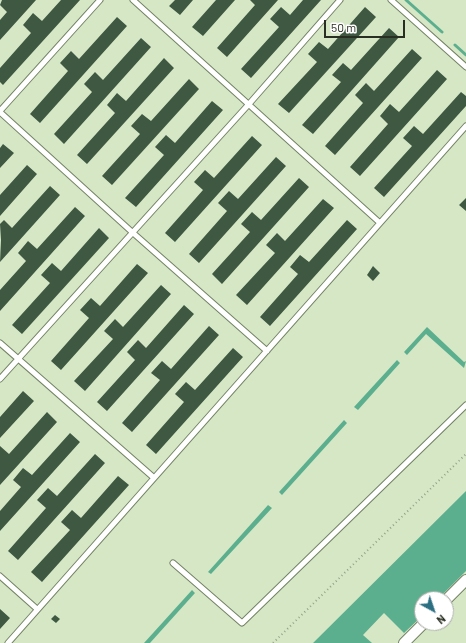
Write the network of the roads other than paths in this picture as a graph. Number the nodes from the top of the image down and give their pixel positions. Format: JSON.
{"nodes":[{"id":1,"x":100,"y":0,"type":"edge"},
{"id":2,"x":133,"y":0,"type":"edge"},
{"id":3,"x":340,"y":0,"type":"edge"},
{"id":4,"x":391,"y":0,"type":"edge"},
{"id":5,"x":466,"y":67,"type":"edge"},
{"id":6,"x":249,"y":104,"type":"junction"},
{"id":7,"x":0,"y":112,"type":"edge"},
{"id":8,"x":466,"y":126,"type":"edge"},
{"id":9,"x":380,"y":223,"type":"junction"},
{"id":10,"x":132,"y":232,"type":"junction"},
{"id":11,"x":0,"y":343,"type":"edge"},
{"id":12,"x":267,"y":351,"type":"junction"},
{"id":13,"x":18,"y":360,"type":"junction"},
{"id":14,"x":0,"y":379,"type":"edge"},
{"id":15,"x":466,"y":405,"type":"edge"},
{"id":16,"x":153,"y":477,"type":"junction"},
{"id":17,"x":174,"y":563,"type":"dead end"},
{"id":18,"x":0,"y":576,"type":"edge"},
{"id":19,"x":466,"y":580,"type":"edge"},
{"id":20,"x":454,"y":592,"type":"edge"},
{"id":21,"x":37,"y":609,"type":"junction"},
{"id":22,"x":416,"y":631,"type":"edge"},
{"id":23,"x":8,"y":643,"type":"edge"},
{"id":24,"x":404,"y":643,"type":"edge"}],
"edges":[{"from":1,"to":7,"type":"lane"},
{"from":2,"to":6,"type":"lane"},
{"from":3,"to":6,"type":"lane"},
{"from":4,"to":5,"type":"lane"},
{"from":6,"to":9,"type":"lane"},
{"from":6,"to":10,"type":"lane"},
{"from":7,"to":10,"type":"lane"},
{"from":8,"to":9,"type":"lane"},
{"from":9,"to":12,"type":"lane"},
{"from":10,"to":12,"type":"lane"},
{"from":10,"to":13,"type":"lane"},
{"from":11,"to":13,"type":"lane"},
{"from":12,"to":16,"type":"lane"},
{"from":13,"to":14,"type":"lane"},
{"from":13,"to":16,"type":"lane"},
{"from":15,"to":17,"type":"lane"},
{"from":16,"to":21,"type":"lane"},
{"from":18,"to":21,"type":"lane"},
{"from":19,"to":20,"type":"street"},
{"from":21,"to":23,"type":"lane"},
{"from":22,"to":24,"type":"street"}]}
